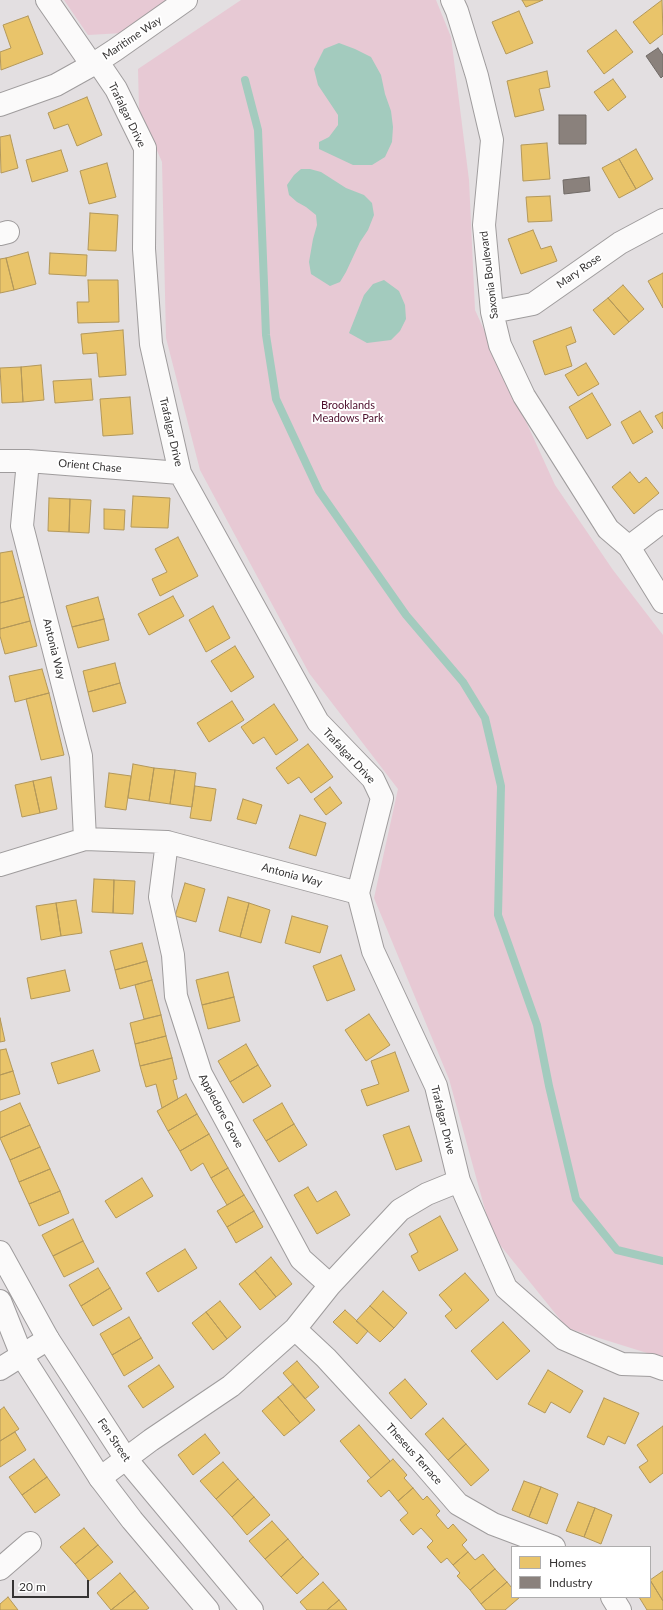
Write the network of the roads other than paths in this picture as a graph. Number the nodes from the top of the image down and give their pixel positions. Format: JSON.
{"nodes":[{"id":1,"x":47,"y":0,"type":"edge"},
{"id":2,"x":186,"y":0,"type":"edge"},
{"id":3,"x":452,"y":0,"type":"edge"},
{"id":4,"x":95,"y":63,"type":"junction"},
{"id":5,"x":0,"y":104,"type":"edge"},
{"id":6,"x":663,"y":220,"type":"edge"},
{"id":7,"x":492,"y":312,"type":"junction"},
{"id":8,"x":0,"y":461,"type":"edge"},
{"id":9,"x":28,"y":461,"type":"junction"},
{"id":10,"x":180,"y":473,"type":"junction"},
{"id":11,"x":663,"y":521,"type":"edge"},
{"id":12,"x":629,"y":547,"type":"junction"},
{"id":13,"x":663,"y":602,"type":"edge"},
{"id":14,"x":85,"y":839,"type":"junction"},
{"id":15,"x":167,"y":842,"type":"junction"},
{"id":16,"x":0,"y":865,"type":"edge"},
{"id":17,"x":358,"y":893,"type":"junction"},
{"id":18,"x":459,"y":1181,"type":"junction"},
{"id":19,"x":0,"y":1252,"type":"edge"},
{"id":20,"x":330,"y":1285,"type":"junction"},
{"id":21,"x":0,"y":1301,"type":"edge"},
{"id":22,"x":295,"y":1328,"type":"junction"},
{"id":23,"x":48,"y":1340,"type":"junction"},
{"id":24,"x":22,"y":1356,"type":"junction"},
{"id":25,"x":663,"y":1369,"type":"edge"},
{"id":26,"x":0,"y":1370,"type":"edge"},
{"id":27,"x":126,"y":1459,"type":"junction"},
{"id":28,"x":100,"y":1478,"type":"junction"},
{"id":29,"x":30,"y":1543,"type":"dead end"},
{"id":30,"x":551,"y":1546,"type":"edge"},
{"id":31,"x":0,"y":1569,"type":"edge"},
{"id":32,"x":613,"y":1598,"type":"edge"},
{"id":33,"x":208,"y":1610,"type":"edge"},
{"id":34,"x":252,"y":1610,"type":"edge"},
{"id":35,"x":620,"y":1610,"type":"edge"}],
"edges":[{"from":1,"to":4,"type":"street","name":"Trafalgar Drive"},
{"from":2,"to":4,"type":"street","name":"Maritime Way"},
{"from":3,"to":7,"type":"street","name":"Saxonia Boulevard"},
{"from":4,"to":5,"type":"street","name":"Maritime Way"},
{"from":4,"to":10,"type":"street","name":"Trafalgar Drive"},
{"from":6,"to":7,"type":"street","name":"Mary Rose"},
{"from":7,"to":12,"type":"street","name":"Saxonia Boulevard"},
{"from":8,"to":9,"type":"street","name":"Orient Chase"},
{"from":9,"to":10,"type":"street","name":"Orient Chase"},
{"from":9,"to":14,"type":"street","name":"Antonia Way"},
{"from":10,"to":17,"type":"street","name":"Trafalgar Drive"},
{"from":11,"to":12,"type":"street"},
{"from":12,"to":13,"type":"street","name":"Saxonia Boulevard"},
{"from":14,"to":15,"type":"street","name":"Antonia Way"},
{"from":14,"to":16,"type":"street","name":"Antonia Way"},
{"from":15,"to":17,"type":"street","name":"Antonia Way"},
{"from":15,"to":20,"type":"street","name":"Appledore Grove"},
{"from":17,"to":18,"type":"street","name":"Trafalgar Drive"},
{"from":18,"to":20,"type":"street"},
{"from":18,"to":25,"type":"street","name":"Trafalgar Drive"},
{"from":19,"to":23,"type":"street","name":"Fen Street"},
{"from":20,"to":22,"type":"street"},
{"from":21,"to":24,"type":"street"},
{"from":22,"to":27,"type":"street"},
{"from":22,"to":30,"type":"street","name":"Theseus Terrace"},
{"from":23,"to":24,"type":"street"},
{"from":23,"to":27,"type":"street","name":"Fen Street"},
{"from":24,"to":26,"type":"street"},
{"from":24,"to":28,"type":"street"},
{"from":27,"to":28,"type":"street"},
{"from":27,"to":34,"type":"street","name":"Fen Street"},
{"from":28,"to":33,"type":"street"},
{"from":29,"to":31,"type":"street"},
{"from":32,"to":35,"type":"street"}]}
